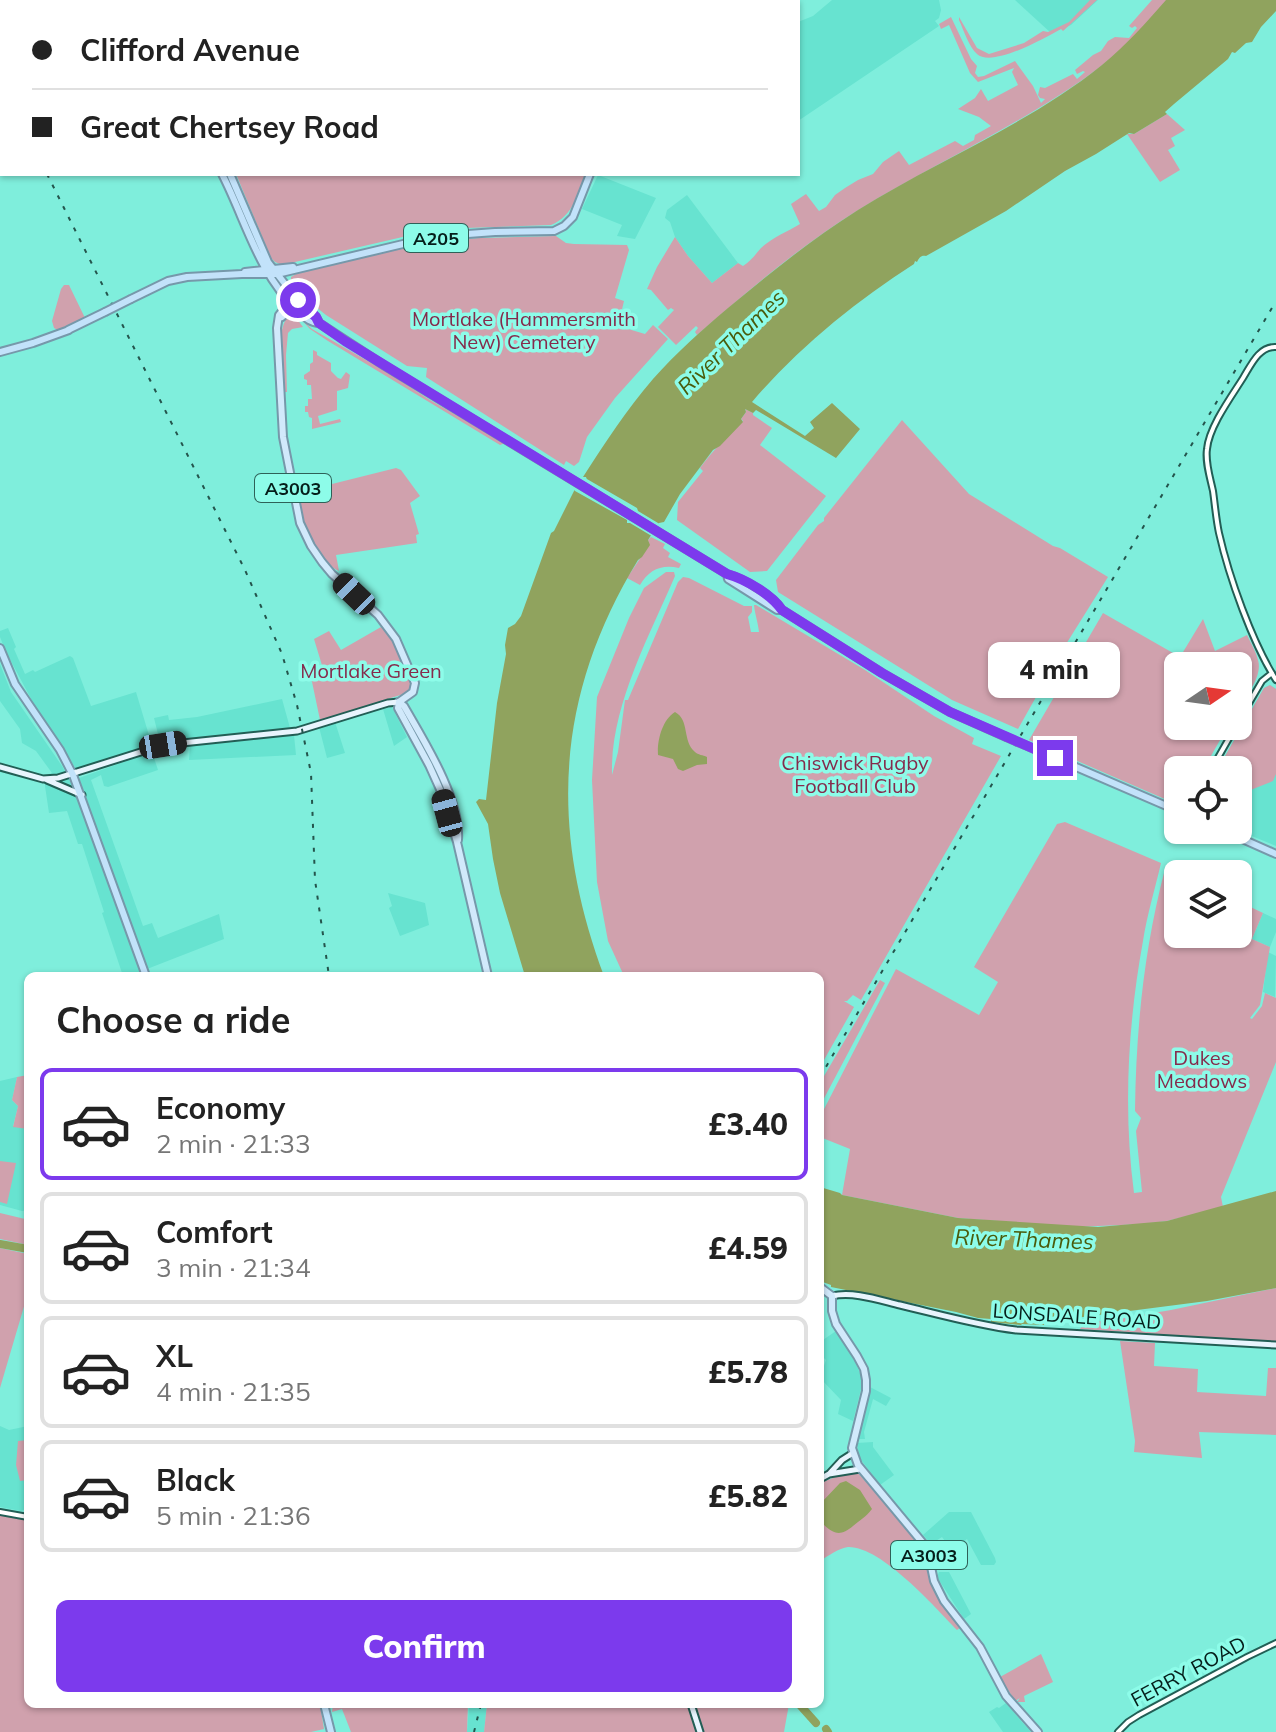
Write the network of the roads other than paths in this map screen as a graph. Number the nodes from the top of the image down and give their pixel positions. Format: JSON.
{"nodes":[{"id":1,"x":224,"y":176,"type":"edge"},
{"id":2,"x":230,"y":176,"type":"edge"},
{"id":3,"x":589,"y":176,"type":"edge"},
{"id":4,"x":234,"y":190,"type":"junction"},
{"id":5,"x":271,"y":272,"type":"junction"},
{"id":6,"x":294,"y":301,"type":"junction"},
{"id":7,"x":1276,"y":347,"type":"edge"},
{"id":8,"x":0,"y":352,"type":"edge"},
{"id":9,"x":0,"y":648,"type":"edge"},
{"id":10,"x":1272,"y":673,"type":"junction"},
{"id":11,"x":1276,"y":680,"type":"edge"},
{"id":12,"x":1252,"y":698,"type":"edge"},
{"id":13,"x":399,"y":702,"type":"junction"},
{"id":14,"x":0,"y":767,"type":"edge"},
{"id":15,"x":73,"y":775,"type":"junction"},
{"id":16,"x":47,"y":779,"type":"junction"},
{"id":17,"x":82,"y":795,"type":"junction"},
{"id":18,"x":1164,"y":805,"type":"edge"},
{"id":19,"x":1252,"y":843,"type":"edge"},
{"id":20,"x":1276,"y":854,"type":"edge"},
{"id":21,"x":145,"y":972,"type":"edge"},
{"id":22,"x":487,"y":972,"type":"edge"},
{"id":23,"x":824,"y":1290,"type":"edge"},
{"id":24,"x":832,"y":1296,"type":"junction"},
{"id":25,"x":1276,"y":1345,"type":"edge"},
{"id":26,"x":853,"y":1453,"type":"junction"},
{"id":27,"x":836,"y":1465,"type":"junction"},
{"id":28,"x":860,"y":1469,"type":"junction"},
{"id":29,"x":840,"y":1472,"type":"junction"},
{"id":30,"x":829,"y":1474,"type":"junction"},
{"id":31,"x":824,"y":1477,"type":"edge"},
{"id":32,"x":0,"y":1512,"type":"edge"},
{"id":33,"x":24,"y":1516,"type":"edge"},
{"id":34,"x":1276,"y":1643,"type":"edge"},
{"id":35,"x":325,"y":1708,"type":"edge"},
{"id":36,"x":692,"y":1708,"type":"edge"},
{"id":37,"x":331,"y":1732,"type":"edge"},
{"id":38,"x":700,"y":1732,"type":"edge"},
{"id":39,"x":1038,"y":1732,"type":"edge"},
{"id":40,"x":1118,"y":1732,"type":"edge"}],
"edges":[{"from":1,"to":4,"type":"highway"},
{"from":2,"to":4,"type":"highway"},
{"from":3,"to":5,"type":"highway","number":"A205"},
{"from":4,"to":5,"type":"highway"},
{"from":5,"to":6,"type":"highway"},
{"from":5,"to":8,"type":"highway","number":"A205","bridge":true},
{"from":6,"to":13,"type":"main road","number":"A3003"},
{"from":6,"to":18,"type":"highway","bridge":true},
{"from":7,"to":10,"type":"street"},
{"from":9,"to":15,"type":"highway"},
{"from":10,"to":11,"type":"street"},
{"from":10,"to":12,"type":"street"},
{"from":13,"to":15,"type":"main road"},
{"from":13,"to":22,"type":"main road"},
{"from":14,"to":16,"type":"main road"},
{"from":15,"to":16,"type":"main road"},
{"from":15,"to":17,"type":"highway"},
{"from":16,"to":17,"type":"main road"},
{"from":17,"to":21,"type":"highway"},
{"from":19,"to":20,"type":"highway"},
{"from":23,"to":24,"type":"main road"},
{"from":24,"to":25,"type":"main road","name":"LONSDALE ROAD"},
{"from":24,"to":26,"type":"main road"},
{"from":26,"to":27,"type":"main road"},
{"from":26,"to":28,"type":"main road","number":"A3003"},
{"from":27,"to":29,"type":"main road"},
{"from":27,"to":30,"type":"main road"},
{"from":28,"to":29,"type":"main road"},
{"from":28,"to":39,"type":"main road","number":"A3003"},
{"from":29,"to":30,"type":"main road"},
{"from":30,"to":31,"type":"main road"},
{"from":32,"to":33,"type":"street"},
{"from":34,"to":40,"type":"street","name":"FERRY ROAD"},
{"from":35,"to":37,"type":"highway"},
{"from":36,"to":38,"type":"main road"}]}
